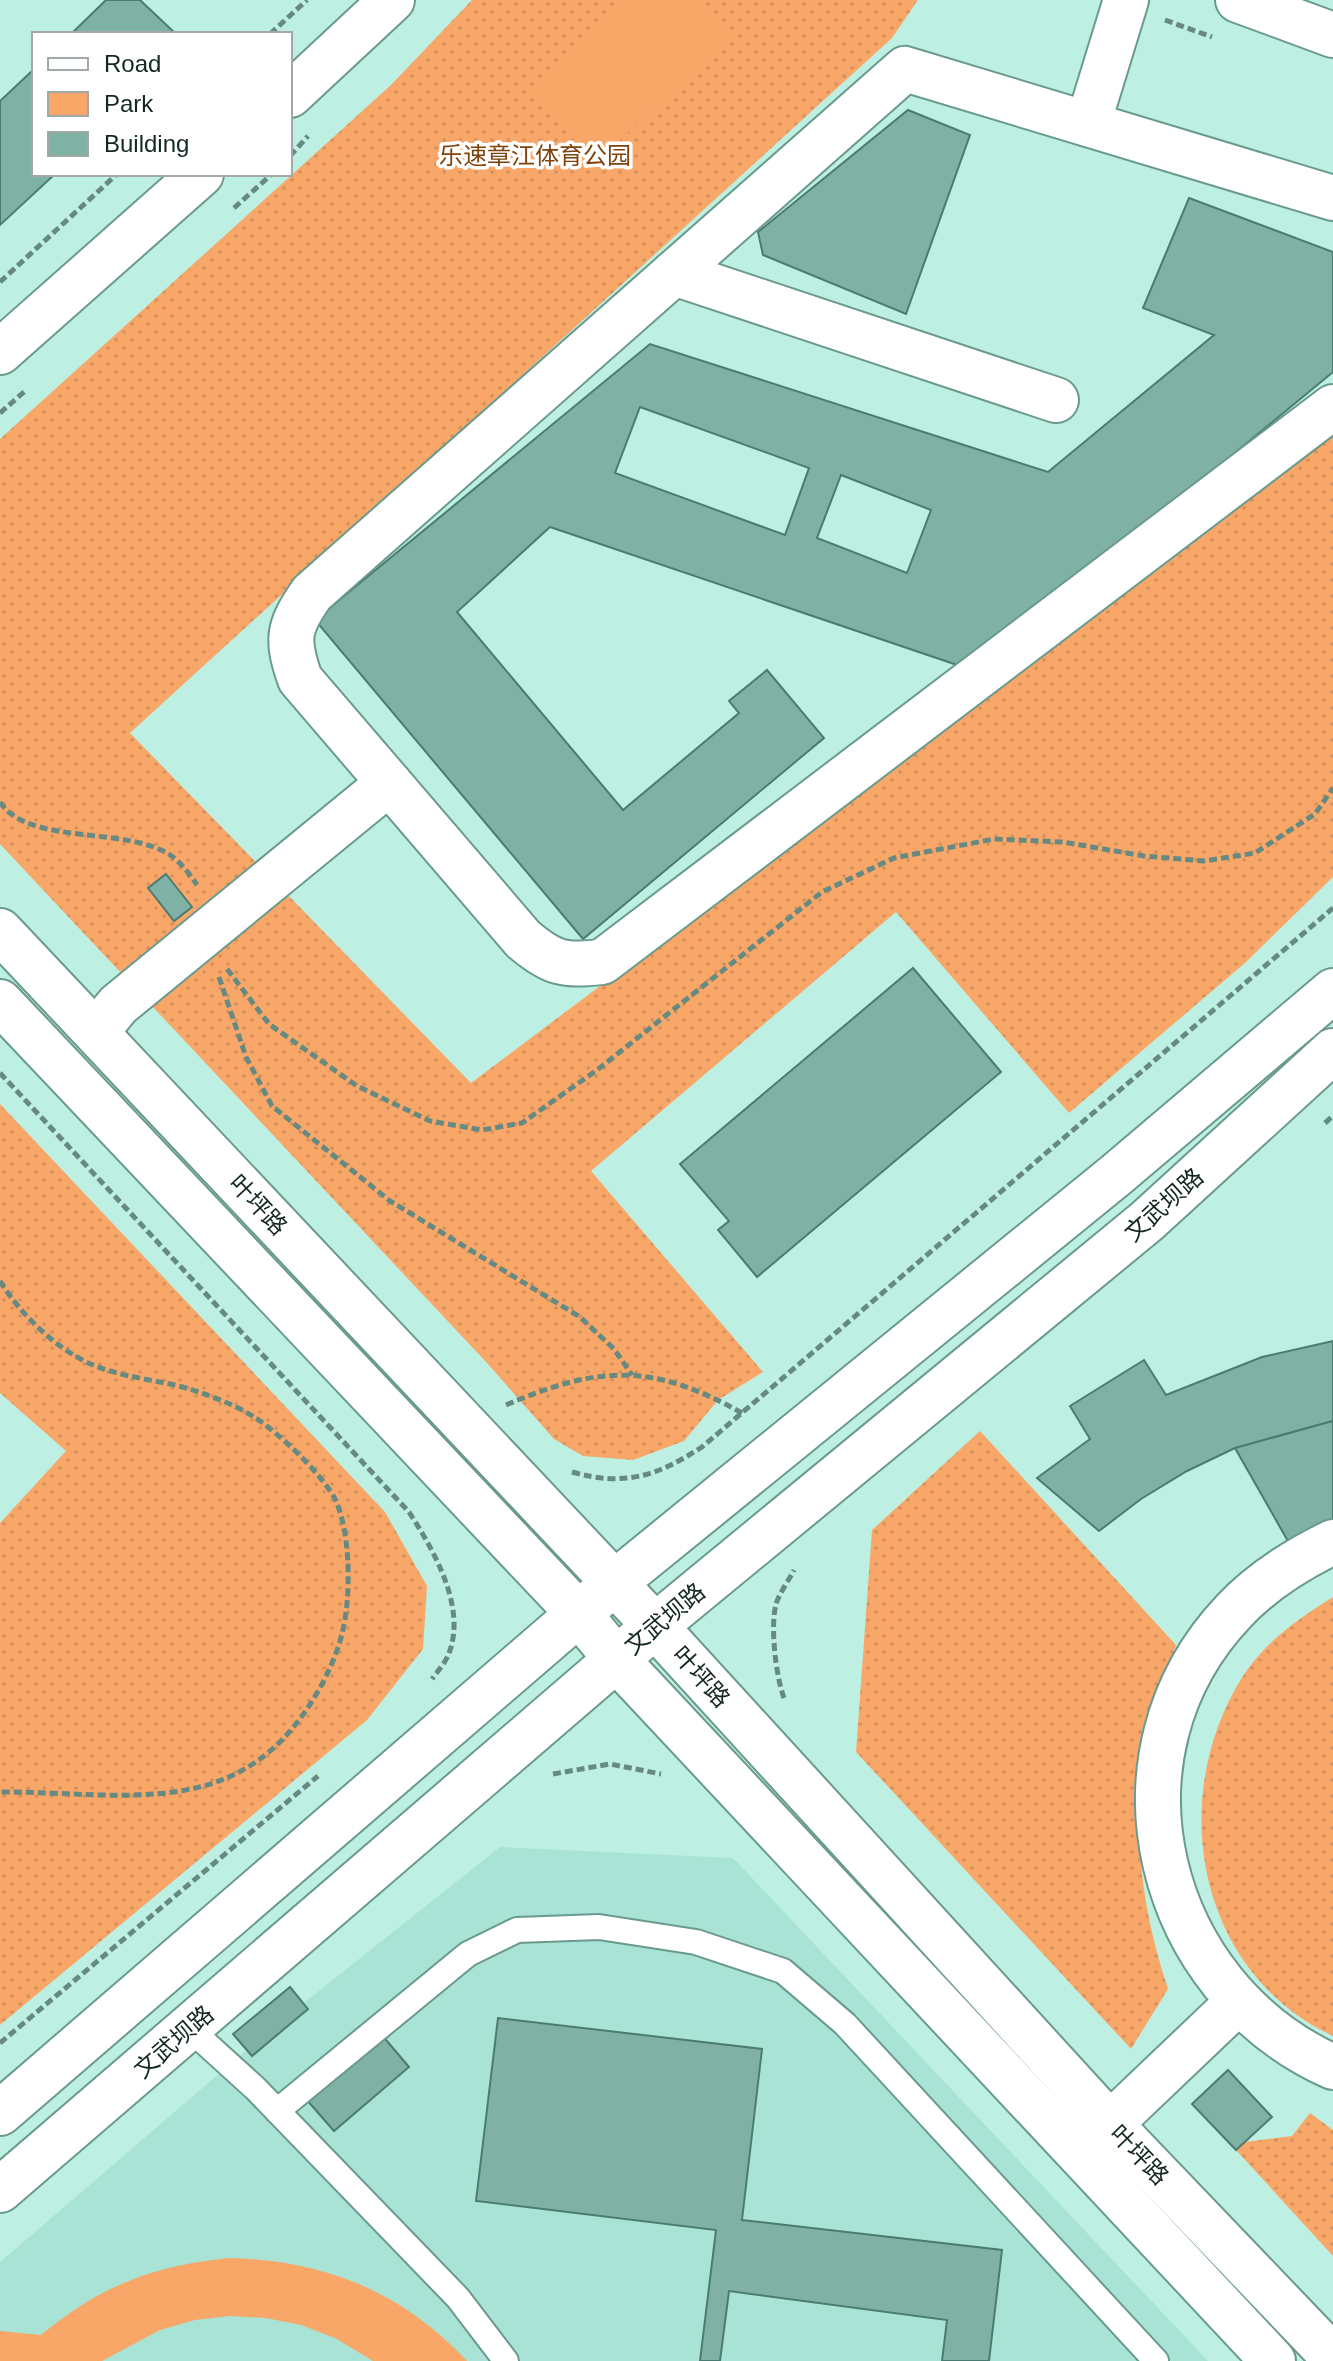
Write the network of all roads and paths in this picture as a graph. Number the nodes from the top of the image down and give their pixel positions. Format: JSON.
{"nodes":[{"id":1,"x":307,"y":0,"type":"edge"},
{"id":2,"x":392,"y":0,"type":"edge"},
{"id":3,"x":1126,"y":0,"type":"edge"},
{"id":4,"x":1238,"y":0,"type":"edge"},
{"id":5,"x":272,"y":32,"type":"edge"},
{"id":6,"x":1333,"y":35,"type":"edge"},
{"id":7,"x":292,"y":93,"type":"edge"},
{"id":8,"x":1088,"y":124,"type":"junction"},
{"id":9,"x":115,"y":176,"type":"edge"},
{"id":10,"x":199,"y":176,"type":"edge"},
{"id":11,"x":1333,"y":198,"type":"edge"},
{"id":12,"x":674,"y":273,"type":"junction"},
{"id":13,"x":0,"y":282,"type":"edge"},
{"id":14,"x":0,"y":352,"type":"edge"},
{"id":15,"x":1056,"y":400,"type":"dead end"},
{"id":16,"x":1333,"y":407,"type":"edge"},
{"id":17,"x":389,"y":783,"type":"junction"},
{"id":18,"x":197,"y":884,"type":"dead end"},
{"id":19,"x":1333,"y":908,"type":"edge"},
{"id":20,"x":214,"y":927,"type":"junction"},
{"id":21,"x":0,"y":931,"type":"edge"},
{"id":22,"x":1333,"y":991,"type":"edge"},
{"id":23,"x":0,"y":1002,"type":"edge"},
{"id":24,"x":96,"y":1032,"type":"junction"},
{"id":25,"x":1333,"y":1051,"type":"edge"},
{"id":26,"x":0,"y":1073,"type":"edge"},
{"id":27,"x":1333,"y":1116,"type":"edge"},
{"id":28,"x":1322,"y":1125,"type":"dead end"},
{"id":29,"x":0,"y":1281,"type":"edge"},
{"id":30,"x":632,"y":1375,"type":"junction"},
{"id":31,"x":498,"y":1409,"type":"dead end"},
{"id":32,"x":742,"y":1413,"type":"junction"},
{"id":33,"x":564,"y":1470,"type":"dead end"},
{"id":34,"x":1333,"y":1542,"type":"edge"},
{"id":35,"x":795,"y":1568,"type":"dead end"},
{"id":36,"x":613,"y":1584,"type":"junction"},
{"id":37,"x":580,"y":1615,"type":"junction"},
{"id":38,"x":655,"y":1626,"type":"junction"},
{"id":39,"x":617,"y":1660,"type":"junction"},
{"id":40,"x":431,"y":1681,"type":"dead end"},
{"id":41,"x":784,"y":1700,"type":"dead end"},
{"id":42,"x":323,"y":1771,"type":"dead end"},
{"id":43,"x":664,"y":1775,"type":"dead end"},
{"id":44,"x":548,"y":1776,"type":"dead end"},
{"id":45,"x":0,"y":1792,"type":"edge"},
{"id":46,"x":1238,"y":2002,"type":"junction"},
{"id":47,"x":190,"y":2029,"type":"junction"},
{"id":48,"x":0,"y":2043,"type":"edge"},
{"id":49,"x":1333,"y":2067,"type":"edge"},
{"id":50,"x":277,"y":2111,"type":"junction"},
{"id":51,"x":0,"y":2113,"type":"edge"},
{"id":52,"x":1110,"y":2124,"type":"junction"},
{"id":53,"x":0,"y":2190,"type":"edge"},
{"id":54,"x":1333,"y":2357,"type":"edge"},
{"id":55,"x":506,"y":2361,"type":"edge"},
{"id":56,"x":1156,"y":2361,"type":"edge"},
{"id":57,"x":1273,"y":2361,"type":"edge"}],
"edges":[{"from":1,"to":5,"type":"path"},
{"from":2,"to":7,"type":"street"},
{"from":3,"to":8,"type":"street"},
{"from":4,"to":6,"type":"street"},
{"from":8,"to":11,"type":"street"},
{"from":8,"to":12,"type":"street"},
{"from":9,"to":13,"type":"path"},
{"from":10,"to":14,"type":"street"},
{"from":12,"to":15,"type":"street"},
{"from":12,"to":17,"type":"street"},
{"from":16,"to":17,"type":"street"},
{"from":17,"to":20,"type":"street"},
{"from":18,"to":20,"type":"path"},
{"from":19,"to":32,"type":"path"},
{"from":20,"to":24,"type":"street"},
{"from":20,"to":30,"type":"path"},
{"from":21,"to":24,"type":"street","name":"叶坪路"},
{"from":22,"to":36,"type":"street"},
{"from":23,"to":37,"type":"street","name":"叶坪路"},
{"from":24,"to":36,"type":"street","name":"叶坪路"},
{"from":25,"to":38,"type":"street","name":"文武坝路"},
{"from":26,"to":40,"type":"path"},
{"from":27,"to":28,"type":"path"},
{"from":29,"to":45,"type":"path"},
{"from":30,"to":31,"type":"path"},
{"from":30,"to":32,"type":"path"},
{"from":32,"to":33,"type":"path"},
{"from":34,"to":46,"type":"street"},
{"from":35,"to":41,"type":"path"},
{"from":36,"to":37,"type":"street"},
{"from":36,"to":38,"type":"street","name":"叶坪路"},
{"from":37,"to":39,"type":"street","name":"叶坪路"},
{"from":37,"to":51,"type":"street"},
{"from":38,"to":39,"type":"street","name":"文武坝路"},
{"from":38,"to":52,"type":"street","name":"叶坪路"},
{"from":39,"to":47,"type":"street","name":"文武坝路"},
{"from":39,"to":57,"type":"street","name":"叶坪路"},
{"from":42,"to":48,"type":"path"},
{"from":43,"to":44,"type":"path"},
{"from":46,"to":49,"type":"street"},
{"from":46,"to":52,"type":"street"},
{"from":47,"to":50,"type":"lane"},
{"from":47,"to":53,"type":"street","name":"文武坝路"},
{"from":50,"to":55,"type":"lane"},
{"from":50,"to":56,"type":"lane"},
{"from":52,"to":54,"type":"street","name":"叶坪路"}]}
